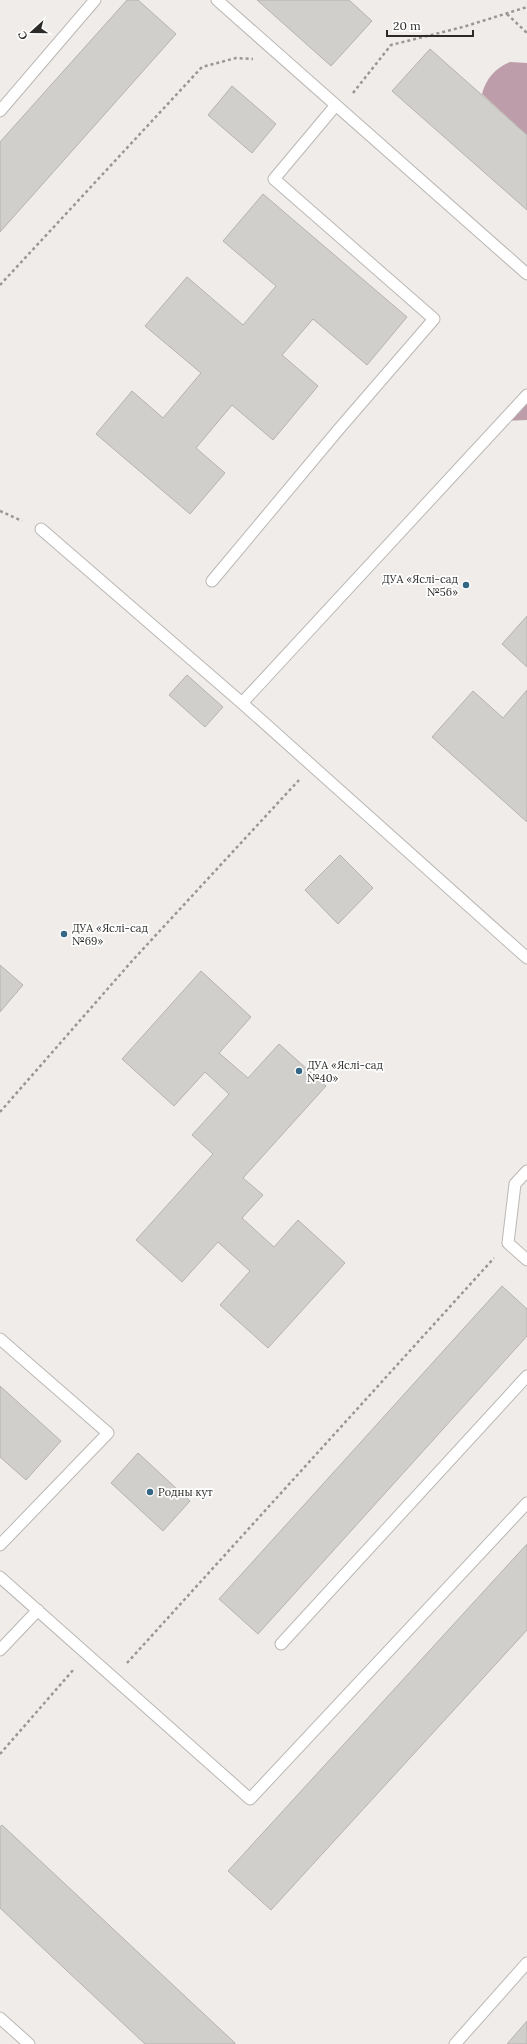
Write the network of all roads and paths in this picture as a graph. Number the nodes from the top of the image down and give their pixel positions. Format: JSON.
{"nodes":[{"id":1,"x":95,"y":0,"type":"edge"},
{"id":2,"x":217,"y":0,"type":"edge"},
{"id":3,"x":527,"y":8,"type":"edge"},
{"id":4,"x":507,"y":14,"type":"junction"},
{"id":5,"x":527,"y":33,"type":"edge"},
{"id":6,"x":287,"y":62,"type":"junction"},
{"id":7,"x":338,"y":107,"type":"junction"},
{"id":8,"x":0,"y":111,"type":"edge"},
{"id":9,"x":527,"y":274,"type":"edge"},
{"id":10,"x":0,"y":285,"type":"edge"},
{"id":11,"x":527,"y":394,"type":"edge"},
{"id":12,"x":41,"y":529,"type":"dead end"},
{"id":13,"x":212,"y":581,"type":"dead end"},
{"id":14,"x":242,"y":703,"type":"junction"},
{"id":15,"x":312,"y":767,"type":"junction"},
{"id":16,"x":527,"y":958,"type":"edge"},
{"id":17,"x":0,"y":1112,"type":"edge"},
{"id":18,"x":527,"y":1171,"type":"edge"},
{"id":19,"x":508,"y":1243,"type":"junction"},
{"id":20,"x":527,"y":1260,"type":"edge"},
{"id":21,"x":0,"y":1339,"type":"edge"},
{"id":22,"x":527,"y":1376,"type":"edge"},
{"id":23,"x":527,"y":1503,"type":"edge"},
{"id":24,"x":0,"y":1545,"type":"edge"},
{"id":25,"x":0,"y":1577,"type":"edge"},
{"id":26,"x":38,"y":1610,"type":"junction"},
{"id":27,"x":281,"y":1644,"type":"dead end"},
{"id":28,"x":0,"y":1650,"type":"edge"},
{"id":29,"x":87,"y":1653,"type":"junction"},
{"id":30,"x":114,"y":1677,"type":"junction"},
{"id":31,"x":0,"y":1754,"type":"edge"},
{"id":32,"x":527,"y":1962,"type":"edge"},
{"id":33,"x":1,"y":2021,"type":"edge"},
{"id":34,"x":29,"y":2044,"type":"edge"},
{"id":35,"x":454,"y":2044,"type":"edge"}],
"edges":[{"from":1,"to":8,"type":"lane"},
{"from":2,"to":6,"type":"lane"},
{"from":3,"to":4,"type":"path"},
{"from":4,"to":5,"type":"path"},
{"from":4,"to":7,"type":"path"},
{"from":6,"to":7,"type":"lane"},
{"from":6,"to":10,"type":"path"},
{"from":7,"to":9,"type":"lane"},
{"from":7,"to":13,"type":"lane"},
{"from":11,"to":14,"type":"lane"},
{"from":12,"to":14,"type":"lane"},
{"from":14,"to":15,"type":"lane"},
{"from":15,"to":16,"type":"lane"},
{"from":15,"to":17,"type":"path"},
{"from":18,"to":19,"type":"lane"},
{"from":19,"to":20,"type":"lane"},
{"from":19,"to":30,"type":"path"},
{"from":21,"to":24,"type":"lane"},
{"from":22,"to":27,"type":"lane"},
{"from":23,"to":30,"type":"lane"},
{"from":25,"to":26,"type":"lane"},
{"from":26,"to":28,"type":"lane"},
{"from":26,"to":29,"type":"lane"},
{"from":29,"to":30,"type":"lane"},
{"from":29,"to":31,"type":"path"},
{"from":32,"to":35,"type":"lane"},
{"from":33,"to":34,"type":"lane"}]}
